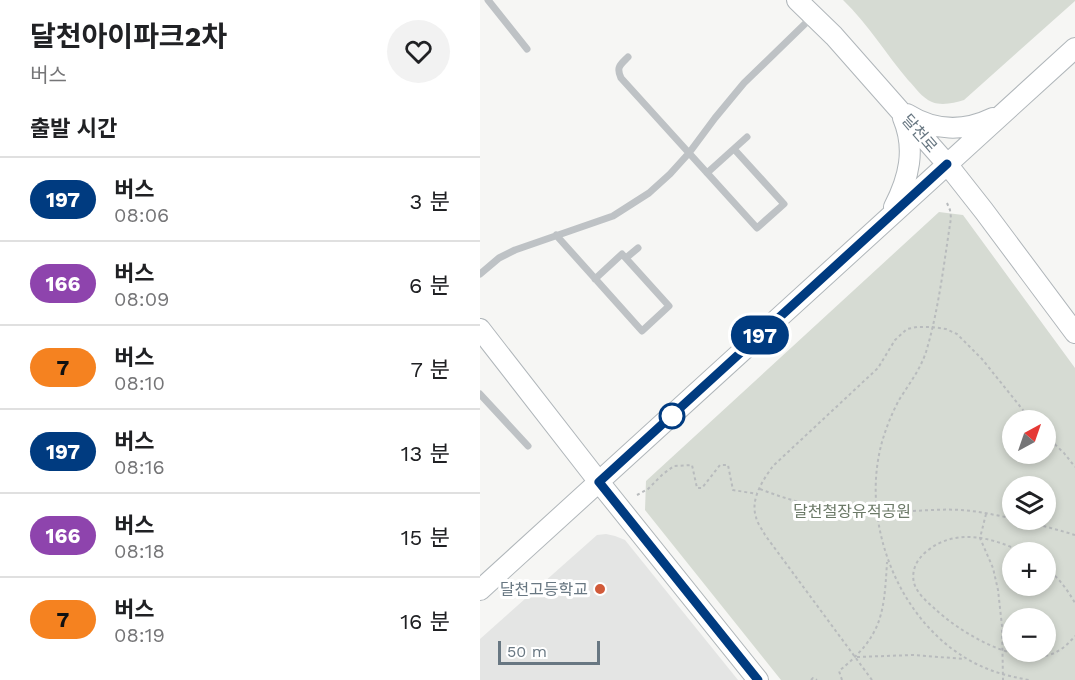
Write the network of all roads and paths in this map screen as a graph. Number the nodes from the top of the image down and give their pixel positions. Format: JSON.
{"nodes":[{"id":1,"x":488,"y":0,"type":"edge"},
{"id":2,"x":797,"y":0,"type":"edge"},
{"id":3,"x":814,"y":15,"type":"junction"},
{"id":4,"x":1075,"y":48,"type":"edge"},
{"id":5,"x":527,"y":49,"type":"dead end"},
{"id":6,"x":628,"y":57,"type":"dead end"},
{"id":7,"x":899,"y":110,"type":"junction"},
{"id":8,"x":1006,"y":110,"type":"junction"},
{"id":9,"x":747,"y":137,"type":"dead end"},
{"id":10,"x":734,"y":149,"type":"junction"},
{"id":11,"x":689,"y":153,"type":"junction"},
{"id":12,"x":947,"y":164,"type":"junction"},
{"id":13,"x":707,"y":173,"type":"junction"},
{"id":14,"x":947,"y":203,"type":"dead end"},
{"id":15,"x":884,"y":222,"type":"junction"},
{"id":16,"x":556,"y":235,"type":"junction"},
{"id":17,"x":638,"y":248,"type":"dead end"},
{"id":18,"x":626,"y":258,"type":"junction"},
{"id":19,"x":480,"y":274,"type":"edge"},
{"id":20,"x":595,"y":279,"type":"junction"},
{"id":21,"x":932,"y":327,"type":"junction"},
{"id":22,"x":480,"y":329,"type":"edge"},
{"id":23,"x":1075,"y":333,"type":"edge"},
{"id":24,"x":480,"y":394,"type":"edge"},
{"id":25,"x":1023,"y":410,"type":"edge"},
{"id":26,"x":1056,"y":445,"type":"edge"},
{"id":27,"x":528,"y":446,"type":"dead end"},
{"id":28,"x":1075,"y":467,"type":"edge"},
{"id":29,"x":599,"y":482,"type":"junction"},
{"id":30,"x":759,"y":489,"type":"junction"},
{"id":31,"x":758,"y":494,"type":"junction"},
{"id":32,"x":637,"y":495,"type":"dead end"},
{"id":33,"x":877,"y":512,"type":"junction"},
{"id":34,"x":986,"y":514,"type":"junction"},
{"id":35,"x":1075,"y":535,"type":"edge"},
{"id":36,"x":980,"y":538,"type":"junction"},
{"id":37,"x":1002,"y":544,"type":"edge"},
{"id":38,"x":887,"y":559,"type":"junction"},
{"id":39,"x":1056,"y":577,"type":"edge"},
{"id":40,"x":480,"y":590,"type":"edge"},
{"id":41,"x":1075,"y":603,"type":"edge"},
{"id":42,"x":1075,"y":636,"type":"edge"},
{"id":43,"x":1002,"y":650,"type":"joint"},
{"id":44,"x":1056,"y":652,"type":"edge"},
{"id":45,"x":856,"y":657,"type":"junction"},
{"id":46,"x":968,"y":659,"type":"junction"},
{"id":47,"x":1003,"y":662,"type":"edge"},
{"id":48,"x":1004,"y":675,"type":"junction"},
{"id":49,"x":758,"y":680,"type":"edge"},
{"id":50,"x":811,"y":680,"type":"edge"},
{"id":51,"x":817,"y":680,"type":"edge"},
{"id":52,"x":842,"y":680,"type":"edge"},
{"id":53,"x":872,"y":680,"type":"edge"},
{"id":54,"x":1002,"y":680,"type":"edge"},
{"id":55,"x":1029,"y":680,"type":"edge"}],
"edges":[{"from":1,"to":5,"type":"lane"},
{"from":2,"to":3,"type":"street","name":"달천로"},
{"from":3,"to":7,"type":"street","name":"달천로"},
{"from":3,"to":11,"type":"lane"},
{"from":4,"to":8,"type":"street"},
{"from":6,"to":11,"type":"lane"},
{"from":7,"to":8,"type":"street"},
{"from":7,"to":12,"type":"street","name":"달천로"},
{"from":7,"to":15,"type":"street"},
{"from":8,"to":12,"type":"street"},
{"from":9,"to":10,"type":"lane"},
{"from":10,"to":13,"type":"lane"},
{"from":10,"to":13,"type":"lane"},
{"from":11,"to":13,"type":"lane"},
{"from":11,"to":16,"type":"lane"},
{"from":12,"to":15,"type":"street"},
{"from":12,"to":23,"type":"street","name":"달천로"},
{"from":14,"to":21,"type":"path"},
{"from":15,"to":29,"type":"street"},
{"from":16,"to":19,"type":"lane"},
{"from":16,"to":20,"type":"lane"},
{"from":17,"to":18,"type":"lane"},
{"from":18,"to":20,"type":"lane"},
{"from":18,"to":20,"type":"lane"},
{"from":21,"to":25,"type":"path"},
{"from":21,"to":30,"type":"path"},
{"from":21,"to":33,"type":"path"},
{"from":22,"to":29,"type":"street"},
{"from":24,"to":27,"type":"lane"},
{"from":26,"to":28,"type":"path"},
{"from":29,"to":40,"type":"street"},
{"from":29,"to":49,"type":"street"},
{"from":30,"to":31,"type":"path"},
{"from":30,"to":33,"type":"path"},
{"from":31,"to":32,"type":"path"},
{"from":31,"to":45,"type":"path"},
{"from":33,"to":34,"type":"path"},
{"from":33,"to":38,"type":"path"},
{"from":34,"to":35,"type":"path"},
{"from":34,"to":36,"type":"path"},
{"from":36,"to":37,"type":"path"},
{"from":36,"to":43,"type":"path"},
{"from":36,"to":43,"type":"path"},
{"from":38,"to":45,"type":"path"},
{"from":38,"to":46,"type":"path"},
{"from":39,"to":41,"type":"path"},
{"from":42,"to":44,"type":"path"},
{"from":45,"to":46,"type":"path"},
{"from":45,"to":52,"type":"path"},
{"from":45,"to":53,"type":"path"},
{"from":46,"to":48,"type":"path"},
{"from":47,"to":48,"type":"path"},
{"from":48,"to":54,"type":"path"},
{"from":48,"to":55,"type":"path"},
{"from":50,"to":51,"type":"path"}]}
